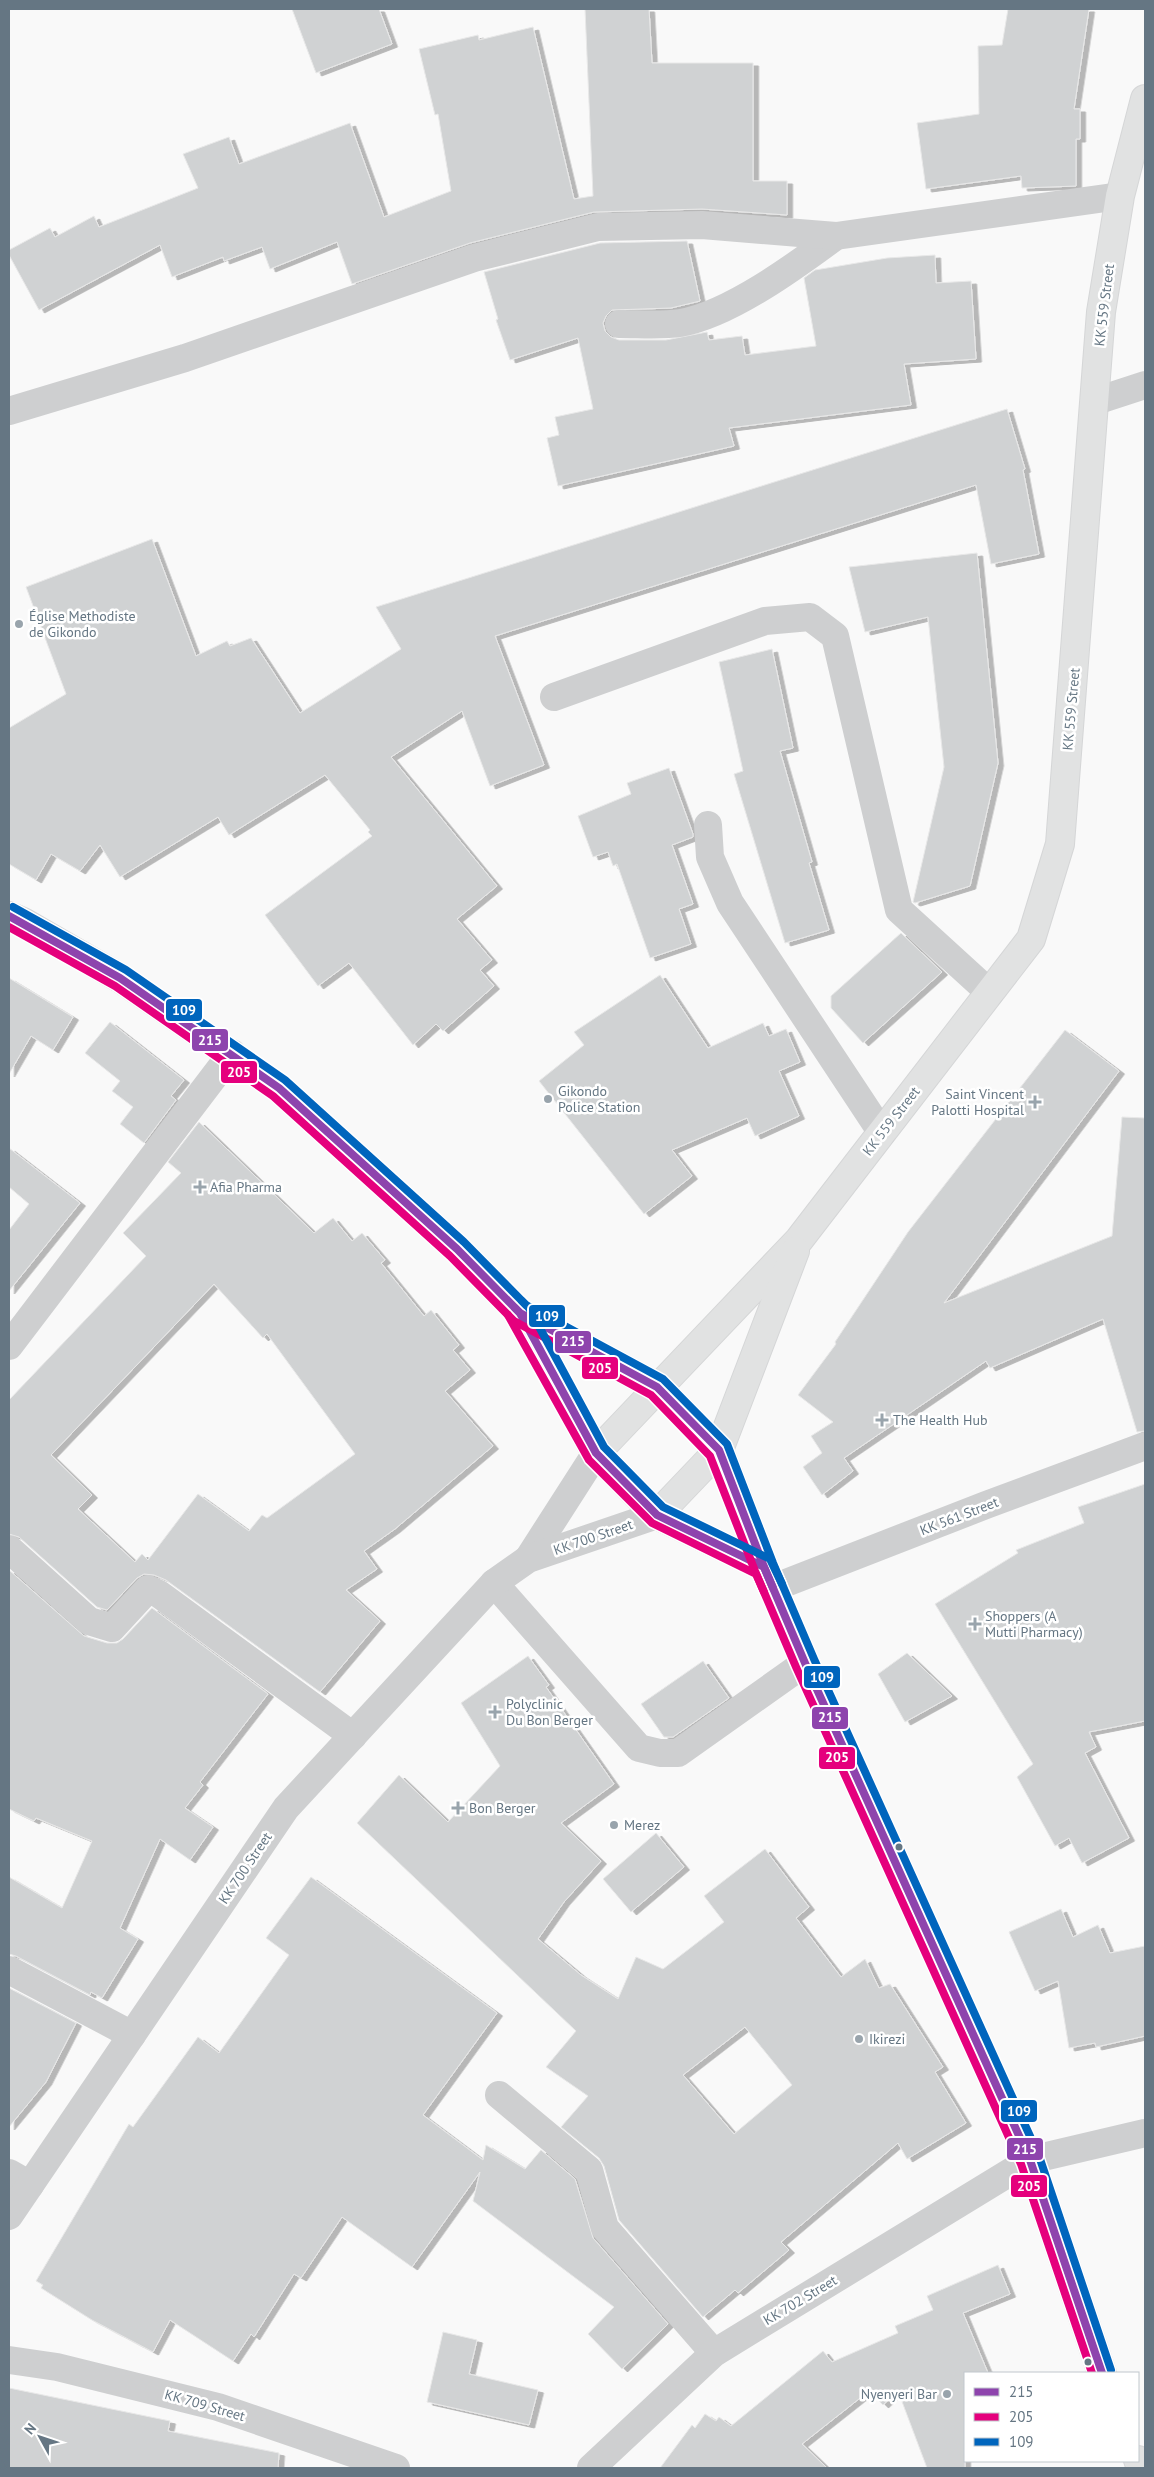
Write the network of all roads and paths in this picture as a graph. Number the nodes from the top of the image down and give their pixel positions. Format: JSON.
{"nodes":[{"id":1,"x":1145,"y":99,"type":"edge"},
{"id":2,"x":1120,"y":196,"type":"junction"},
{"id":3,"x":836,"y":236,"type":"junction"},
{"id":4,"x":619,"y":324,"type":"dead end"},
{"id":5,"x":1145,"y":385,"type":"edge"},
{"id":6,"x":1096,"y":401,"type":"junction"},
{"id":7,"x":9,"y":411,"type":"edge"},
{"id":8,"x":554,"y":696,"type":"dead end"},
{"id":9,"x":708,"y":824,"type":"dead end"},
{"id":10,"x":9,"y":916,"type":"edge"},
{"id":11,"x":990,"y":993,"type":"junction"},
{"id":12,"x":232,"y":1054,"type":"junction"},
{"id":13,"x":882,"y":1133,"type":"junction"},
{"id":14,"x":799,"y":1240,"type":"junction"},
{"id":15,"x":520,"y":1313,"type":"junction"},
{"id":16,"x":9,"y":1346,"type":"edge"},
{"id":17,"x":657,"y":1387,"type":"junction"},
{"id":18,"x":1145,"y":1446,"type":"edge"},
{"id":19,"x":719,"y":1450,"type":"junction"},
{"id":20,"x":596,"y":1453,"type":"junction"},
{"id":21,"x":657,"y":1515,"type":"junction"},
{"id":22,"x":9,"y":1549,"type":"edge"},
{"id":23,"x":528,"y":1559,"type":"junction"},
{"id":24,"x":769,"y":1578,"type":"junction"},
{"id":25,"x":494,"y":1583,"type":"junction"},
{"id":26,"x":805,"y":1663,"type":"junction"},
{"id":27,"x":353,"y":1736,"type":"junction"},
{"id":28,"x":9,"y":1970,"type":"edge"},
{"id":29,"x":132,"y":2035,"type":"junction"},
{"id":30,"x":499,"y":2096,"type":"dead end"},
{"id":31,"x":1145,"y":2132,"type":"edge"},
{"id":32,"x":1030,"y":2160,"type":"junction"},
{"id":33,"x":20,"y":2179,"type":"edge"},
{"id":34,"x":9,"y":2216,"type":"edge"},
{"id":35,"x":714,"y":2353,"type":"junction"},
{"id":36,"x":9,"y":2360,"type":"edge"},
{"id":37,"x":1102,"y":2372,"type":"edge"},
{"id":38,"x":396,"y":2468,"type":"edge"},
{"id":39,"x":592,"y":2468,"type":"edge"}],
"edges":[{"from":1,"to":2,"type":"main road","name":"KK 559 Street"},
{"from":2,"to":3,"type":"street"},
{"from":2,"to":6,"type":"main road","name":"KK 559 Street"},
{"from":3,"to":4,"type":"street"},
{"from":3,"to":7,"type":"street"},
{"from":5,"to":6,"type":"street"},
{"from":6,"to":11,"type":"main road","name":"KK 559 Street"},
{"from":8,"to":11,"type":"street"},
{"from":9,"to":13,"type":"street"},
{"from":10,"to":12,"type":"main road"},
{"from":11,"to":13,"type":"main road","name":"KK 559 Street"},
{"from":12,"to":15,"type":"main road"},
{"from":12,"to":16,"type":"street"},
{"from":13,"to":14,"type":"main road","name":"KK 559 Street"},
{"from":14,"to":17,"type":"main road","name":"KK 559 Street"},
{"from":14,"to":19,"type":"main road","name":"KK 559 Street"},
{"from":15,"to":17,"type":"main road"},
{"from":15,"to":20,"type":"main road"},
{"from":17,"to":19,"type":"main road"},
{"from":17,"to":20,"type":"main road","name":"KK 559 Street"},
{"from":18,"to":24,"type":"street","name":"KK 561 Street"},
{"from":19,"to":21,"type":"main road","name":"KK 559 Street"},
{"from":19,"to":24,"type":"main road"},
{"from":20,"to":21,"type":"main road"},
{"from":20,"to":23,"type":"street","name":"KK 700 Street"},
{"from":21,"to":23,"type":"street","name":"KK 700 Street"},
{"from":21,"to":24,"type":"main road"},
{"from":22,"to":27,"type":"street"},
{"from":23,"to":25,"type":"street","name":"KK 700 Street"},
{"from":24,"to":26,"type":"main road"},
{"from":25,"to":26,"type":"street"},
{"from":25,"to":27,"type":"street","name":"KK 700 Street"},
{"from":26,"to":32,"type":"main road"},
{"from":27,"to":29,"type":"street","name":"KK 700 Street"},
{"from":28,"to":29,"type":"street"},
{"from":29,"to":33,"type":"street","name":"KK 700 Street"},
{"from":30,"to":35,"type":"street"},
{"from":31,"to":32,"type":"street","name":"KK 702 Street"},
{"from":32,"to":35,"type":"street","name":"KK 702 Street"},
{"from":32,"to":37,"type":"main road"},
{"from":33,"to":34,"type":"street","name":"KK 700 Street"},
{"from":35,"to":39,"type":"street","name":"KK 702 Street"},
{"from":36,"to":38,"type":"street","name":"KK 709 Street"}]}
